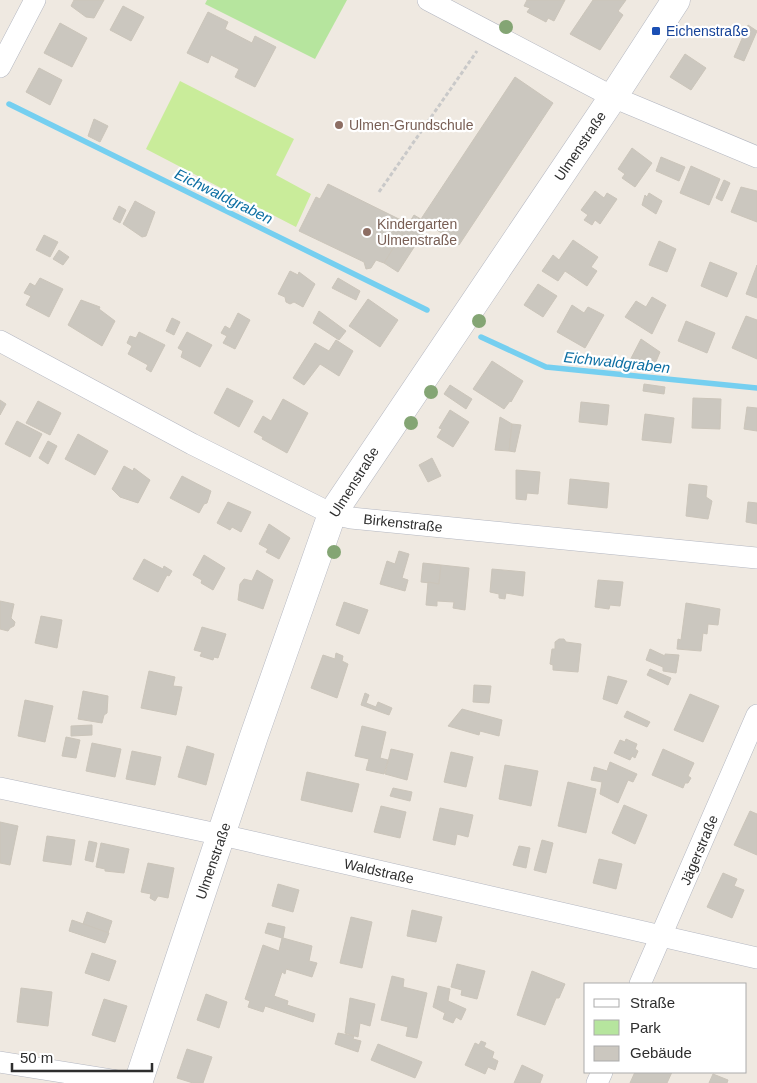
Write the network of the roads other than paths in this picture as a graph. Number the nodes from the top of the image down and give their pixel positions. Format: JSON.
{"nodes":[{"id":1,"x":35,"y":0,"type":"edge"},
{"id":2,"x":428,"y":0,"type":"edge"},
{"id":3,"x":676,"y":0,"type":"edge"},
{"id":4,"x":0,"y":67,"type":"edge"},
{"id":5,"x":613,"y":97,"type":"junction"},
{"id":6,"x":757,"y":158,"type":"edge"},
{"id":7,"x":0,"y":341,"type":"edge"},
{"id":8,"x":332,"y":514,"type":"junction"},
{"id":9,"x":757,"y":558,"type":"edge"},
{"id":10,"x":757,"y":715,"type":"edge"},
{"id":11,"x":0,"y":788,"type":"edge"},
{"id":12,"x":222,"y":835,"type":"junction"},
{"id":13,"x":661,"y":936,"type":"junction"},
{"id":14,"x":757,"y":958,"type":"edge"},
{"id":15,"x":640,"y":983,"type":"edge"},
{"id":16,"x":0,"y":1062,"type":"edge"},
{"id":17,"x":128,"y":1082,"type":"edge"}],
"edges":[{"from":1,"to":4,"type":"street"},
{"from":2,"to":5,"type":"street"},
{"from":3,"to":5,"type":"street","name":"Ulmenstraße"},
{"from":5,"to":6,"type":"street"},
{"from":5,"to":8,"type":"street","name":"Ulmenstraße"},
{"from":7,"to":8,"type":"street","name":"Birkenstraße"},
{"from":8,"to":9,"type":"street","name":"Birkenstraße"},
{"from":8,"to":12,"type":"street","name":"Ulmenstraße"},
{"from":10,"to":13,"type":"street","name":"Jägerstraße"},
{"from":11,"to":12,"type":"street","name":"Waldstraße"},
{"from":12,"to":13,"type":"street","name":"Waldstraße"},
{"from":12,"to":17,"type":"street","name":"Ulmenstraße"},
{"from":13,"to":14,"type":"street","name":"Waldstraße"},
{"from":13,"to":15,"type":"street","name":"Jägerstraße"},
{"from":16,"to":17,"type":"street"}]}
